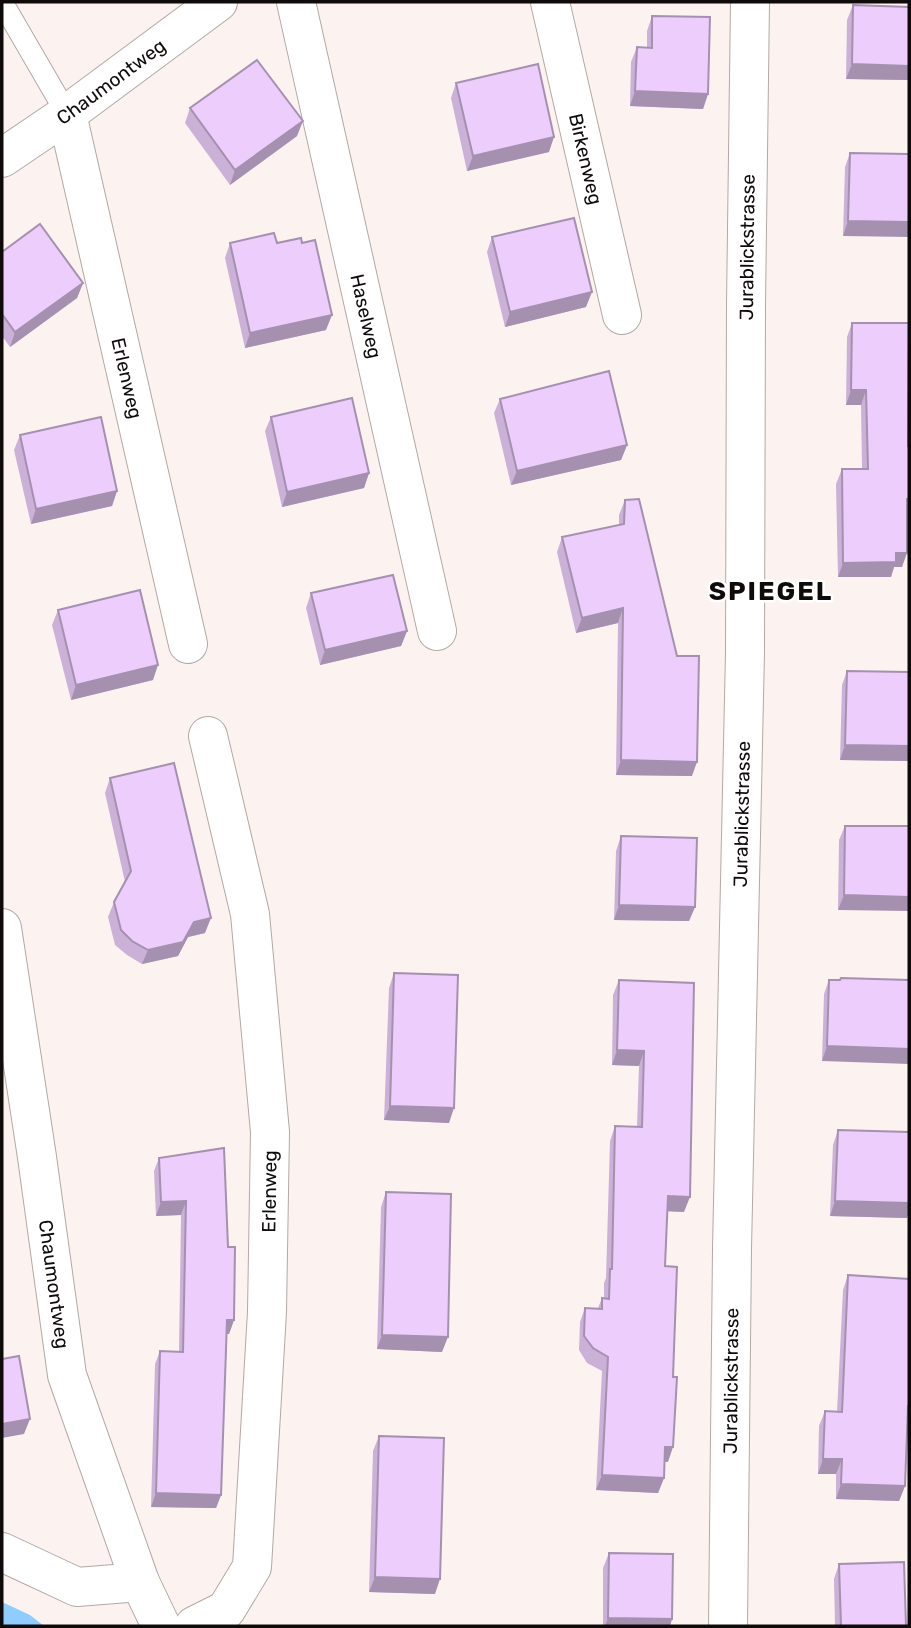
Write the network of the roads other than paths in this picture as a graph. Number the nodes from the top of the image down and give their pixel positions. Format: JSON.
{"nodes":[{"id":1,"x":2,"y":2,"type":"edge"},
{"id":2,"x":218,"y":2,"type":"edge"},
{"id":3,"x":296,"y":2,"type":"edge"},
{"id":4,"x":550,"y":2,"type":"edge"},
{"id":5,"x":750,"y":2,"type":"edge"},
{"id":6,"x":66,"y":114,"type":"junction"},
{"id":7,"x":2,"y":158,"type":"edge"},
{"id":8,"x":622,"y":315,"type":"dead end"},
{"id":9,"x":437,"y":631,"type":"dead end"},
{"id":10,"x":188,"y":644,"type":"dead end"},
{"id":11,"x":208,"y":736,"type":"dead end"},
{"id":12,"x":2,"y":928,"type":"edge"},
{"id":13,"x":2,"y":1552,"type":"edge"},
{"id":14,"x":140,"y":1582,"type":"junction"},
{"id":15,"x":161,"y":1626,"type":"edge"},
{"id":16,"x":194,"y":1626,"type":"edge"},
{"id":17,"x":728,"y":1626,"type":"edge"}],
"edges":[{"from":1,"to":6,"type":"lane"},
{"from":2,"to":6,"type":"street","name":"Chaumontweg"},
{"from":3,"to":9,"type":"street","name":"Haselweg"},
{"from":4,"to":8,"type":"street","name":"Birkenweg"},
{"from":5,"to":17,"type":"street","name":"Jurablickstrasse"},
{"from":6,"to":7,"type":"street","name":"Chaumontweg"},
{"from":6,"to":10,"type":"street","name":"Erlenweg"},
{"from":11,"to":16,"type":"street","name":"Erlenweg"},
{"from":12,"to":14,"type":"street","name":"Chaumontweg"},
{"from":13,"to":14,"type":"street"},
{"from":14,"to":15,"type":"street","name":"Chaumontweg"}]}
